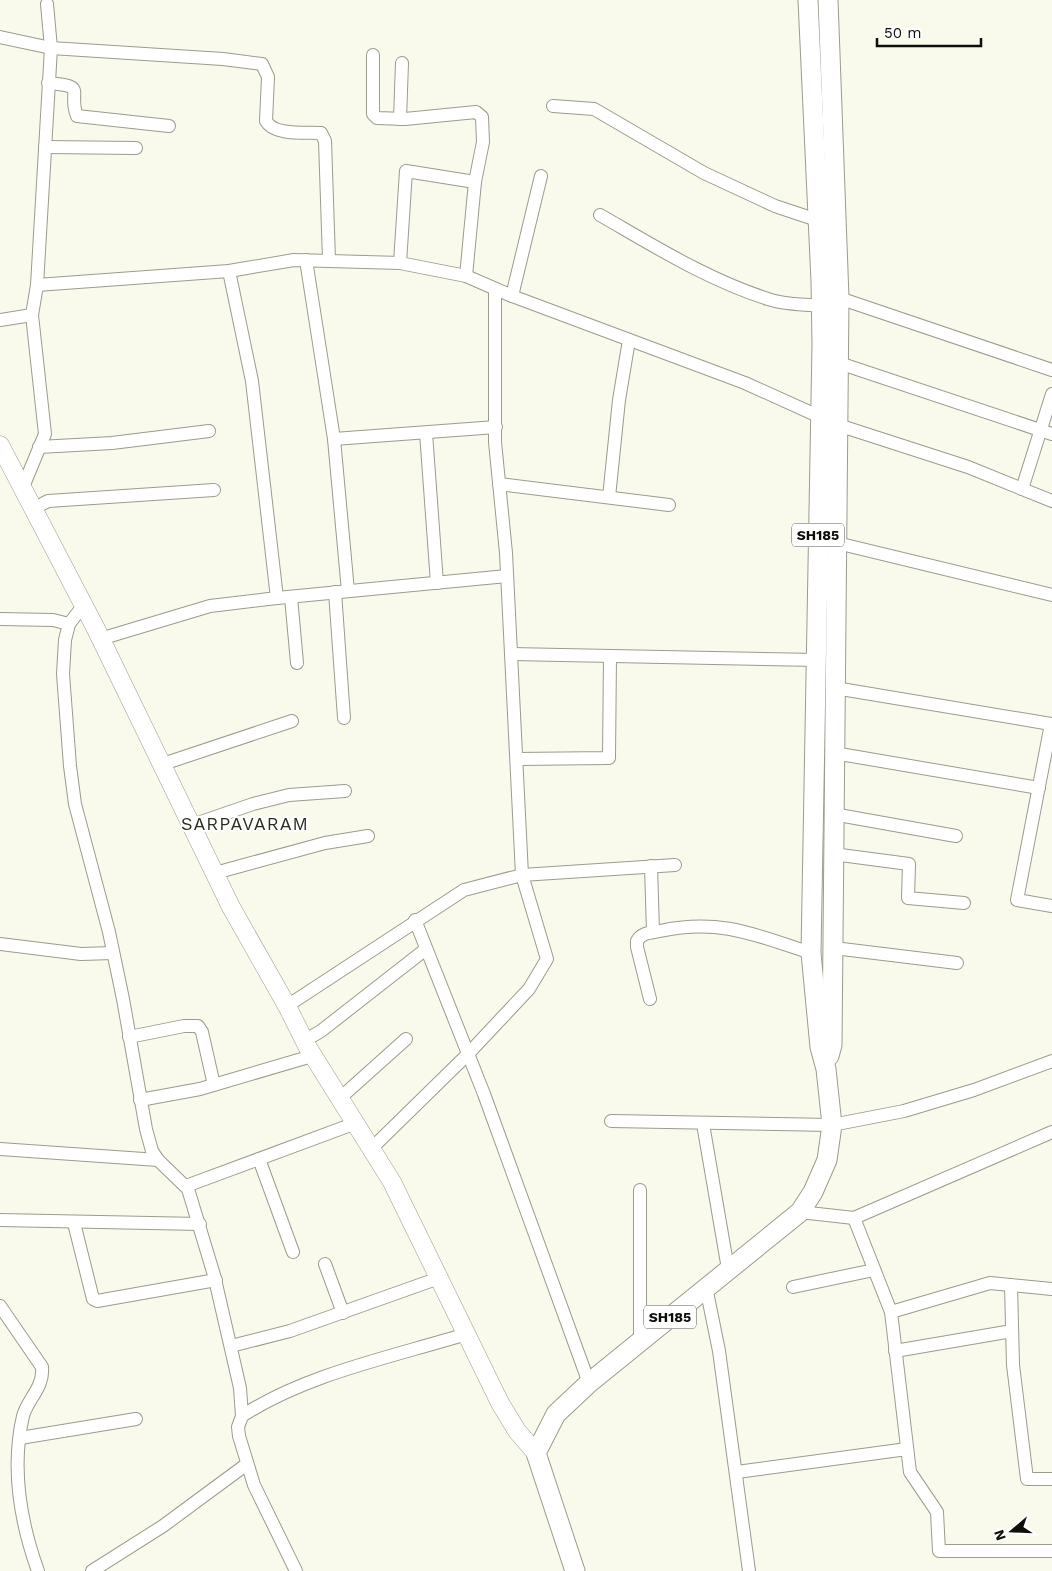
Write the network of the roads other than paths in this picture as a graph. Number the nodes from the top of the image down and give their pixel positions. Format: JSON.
{"nodes":[{"id":1,"x":808,"y":0,"type":"edge"},
{"id":2,"x":828,"y":0,"type":"edge"},
{"id":3,"x":47,"y":4,"type":"dead end"},
{"id":4,"x":0,"y":37,"type":"edge"},
{"id":5,"x":51,"y":48,"type":"junction"},
{"id":6,"x":373,"y":55,"type":"dead end"},
{"id":7,"x":402,"y":63,"type":"dead end"},
{"id":8,"x":48,"y":83,"type":"junction"},
{"id":9,"x":553,"y":106,"type":"dead end"},
{"id":10,"x":400,"y":119,"type":"junction"},
{"id":11,"x":169,"y":126,"type":"dead end"},
{"id":12,"x":44,"y":147,"type":"junction"},
{"id":13,"x":136,"y":148,"type":"dead end"},
{"id":14,"x":541,"y":176,"type":"dead end"},
{"id":15,"x":475,"y":182,"type":"junction"},
{"id":16,"x":600,"y":215,"type":"dead end"},
{"id":17,"x":817,"y":220,"type":"junction"},
{"id":18,"x":306,"y":260,"type":"junction"},
{"id":19,"x":329,"y":260,"type":"junction"},
{"id":20,"x":400,"y":263,"type":"junction"},
{"id":21,"x":229,"y":271,"type":"junction"},
{"id":22,"x":466,"y":276,"type":"junction"},
{"id":23,"x":36,"y":285,"type":"junction"},
{"id":24,"x":495,"y":289,"type":"junction"},
{"id":25,"x":512,"y":296,"type":"junction"},
{"id":26,"x":839,"y":298,"type":"junction"},
{"id":27,"x":821,"y":306,"type":"junction"},
{"id":28,"x":32,"y":315,"type":"junction"},
{"id":29,"x":0,"y":320,"type":"edge"},
{"id":30,"x":629,"y":340,"type":"junction"},
{"id":31,"x":838,"y":362,"type":"junction"},
{"id":32,"x":1052,"y":370,"type":"edge"},
{"id":33,"x":1052,"y":394,"type":"edge"},
{"id":34,"x":819,"y":417,"type":"junction"},
{"id":35,"x":838,"y":425,"type":"junction"},
{"id":36,"x":496,"y":427,"type":"junction"},
{"id":37,"x":209,"y":431,"type":"dead end"},
{"id":38,"x":1046,"y":432,"type":"edge"},
{"id":39,"x":426,"y":433,"type":"junction"},
{"id":40,"x":334,"y":440,"type":"junction"},
{"id":41,"x":0,"y":445,"type":"edge"},
{"id":42,"x":39,"y":447,"type":"junction"},
{"id":43,"x":499,"y":484,"type":"junction"},
{"id":44,"x":23,"y":487,"type":"junction"},
{"id":45,"x":1022,"y":488,"type":"junction"},
{"id":46,"x":214,"y":490,"type":"dead end"},
{"id":47,"x":608,"y":497,"type":"junction"},
{"id":48,"x":1052,"y":501,"type":"edge"},
{"id":49,"x":669,"y":504,"type":"dead end"},
{"id":50,"x":33,"y":509,"type":"junction"},
{"id":51,"x":836,"y":543,"type":"junction"},
{"id":52,"x":507,"y":576,"type":"junction"},
{"id":53,"x":437,"y":583,"type":"junction"},
{"id":54,"x":341,"y":592,"type":"junction"},
{"id":55,"x":1052,"y":595,"type":"edge"},
{"id":56,"x":290,"y":597,"type":"junction"},
{"id":57,"x":277,"y":598,"type":"junction"},
{"id":58,"x":83,"y":606,"type":"junction"},
{"id":59,"x":0,"y":619,"type":"edge"},
{"id":60,"x":69,"y":624,"type":"junction"},
{"id":61,"x":100,"y":639,"type":"junction"},
{"id":62,"x":511,"y":654,"type":"junction"},
{"id":63,"x":610,"y":656,"type":"junction"},
{"id":64,"x":817,"y":660,"type":"junction"},
{"id":65,"x":297,"y":663,"type":"dead end"},
{"id":66,"x":835,"y":688,"type":"junction"},
{"id":67,"x":344,"y":718,"type":"dead end"},
{"id":68,"x":292,"y":721,"type":"dead end"},
{"id":69,"x":834,"y":753,"type":"junction"},
{"id":70,"x":516,"y":759,"type":"junction"},
{"id":71,"x":163,"y":764,"type":"junction"},
{"id":72,"x":1039,"y":788,"type":"junction"},
{"id":73,"x":345,"y":790,"type":"dead end"},
{"id":74,"x":833,"y":814,"type":"junction"},
{"id":75,"x":192,"y":826,"type":"junction"},
{"id":76,"x":368,"y":836,"type":"dead end"},
{"id":77,"x":956,"y":836,"type":"dead end"},
{"id":78,"x":833,"y":854,"type":"junction"},
{"id":79,"x":674,"y":865,"type":"dead end"},
{"id":80,"x":651,"y":866,"type":"junction"},
{"id":81,"x":215,"y":873,"type":"junction"},
{"id":82,"x":522,"y":875,"type":"junction"},
{"id":83,"x":964,"y":903,"type":"dead end"},
{"id":84,"x":1052,"y":906,"type":"edge"},
{"id":85,"x":415,"y":920,"type":"junction"},
{"id":86,"x":653,"y":932,"type":"junction"},
{"id":87,"x":0,"y":944,"type":"edge"},
{"id":88,"x":834,"y":948,"type":"junction"},
{"id":89,"x":426,"y":949,"type":"junction"},
{"id":90,"x":811,"y":953,"type":"junction"},
{"id":91,"x":114,"y":954,"type":"junction"},
{"id":92,"x":957,"y":963,"type":"dead end"},
{"id":93,"x":650,"y":999,"type":"dead end"},
{"id":94,"x":287,"y":1006,"type":"junction"},
{"id":95,"x":129,"y":1037,"type":"junction"},
{"id":96,"x":406,"y":1039,"type":"dead end"},
{"id":97,"x":308,"y":1048,"type":"junction"},
{"id":98,"x":468,"y":1054,"type":"junction"},
{"id":99,"x":1052,"y":1061,"type":"edge"},
{"id":100,"x":826,"y":1069,"type":"junction"},
{"id":101,"x":214,"y":1085,"type":"junction"},
{"id":102,"x":339,"y":1099,"type":"junction"},
{"id":103,"x":140,"y":1100,"type":"junction"},
{"id":104,"x":356,"y":1122,"type":"junction"},
{"id":105,"x":612,"y":1122,"type":"dead end"},
{"id":106,"x":703,"y":1124,"type":"junction"},
{"id":107,"x":832,"y":1125,"type":"junction"},
{"id":108,"x":1052,"y":1132,"type":"edge"},
{"id":109,"x":372,"y":1148,"type":"junction"},
{"id":110,"x":0,"y":1149,"type":"edge"},
{"id":111,"x":260,"y":1159,"type":"junction"},
{"id":112,"x":158,"y":1160,"type":"junction"},
{"id":113,"x":186,"y":1186,"type":"junction"},
{"id":114,"x":640,"y":1190,"type":"dead end"},
{"id":115,"x":800,"y":1212,"type":"junction"},
{"id":116,"x":854,"y":1218,"type":"junction"},
{"id":117,"x":0,"y":1220,"type":"edge"},
{"id":118,"x":74,"y":1223,"type":"junction"},
{"id":119,"x":200,"y":1224,"type":"junction"},
{"id":120,"x":293,"y":1252,"type":"dead end"},
{"id":121,"x":325,"y":1264,"type":"dead end"},
{"id":122,"x":728,"y":1269,"type":"junction"},
{"id":123,"x":874,"y":1270,"type":"junction"},
{"id":124,"x":439,"y":1278,"type":"junction"},
{"id":125,"x":216,"y":1280,"type":"junction"},
{"id":126,"x":1011,"y":1285,"type":"junction"},
{"id":127,"x":706,"y":1286,"type":"junction"},
{"id":128,"x":794,"y":1287,"type":"dead end"},
{"id":129,"x":1052,"y":1289,"type":"edge"},
{"id":130,"x":0,"y":1306,"type":"edge"},
{"id":131,"x":891,"y":1312,"type":"junction"},
{"id":132,"x":343,"y":1313,"type":"junction"},
{"id":133,"x":1012,"y":1331,"type":"junction"},
{"id":134,"x":466,"y":1334,"type":"junction"},
{"id":135,"x":640,"y":1341,"type":"junction"},
{"id":136,"x":231,"y":1346,"type":"junction"},
{"id":137,"x":895,"y":1351,"type":"junction"},
{"id":138,"x":589,"y":1383,"type":"junction"},
{"id":139,"x":242,"y":1416,"type":"junction"},
{"id":140,"x":136,"y":1420,"type":"dead end"},
{"id":141,"x":20,"y":1438,"type":"junction"},
{"id":142,"x":907,"y":1449,"type":"junction"},
{"id":143,"x":536,"y":1453,"type":"junction"},
{"id":144,"x":247,"y":1464,"type":"junction"},
{"id":145,"x":737,"y":1472,"type":"junction"},
{"id":146,"x":1052,"y":1479,"type":"edge"},
{"id":147,"x":1052,"y":1551,"type":"edge"},
{"id":148,"x":38,"y":1571,"type":"edge"},
{"id":149,"x":92,"y":1571,"type":"edge"},
{"id":150,"x":296,"y":1571,"type":"edge"},
{"id":151,"x":575,"y":1571,"type":"edge"},
{"id":152,"x":749,"y":1571,"type":"edge"}],
"edges":[{"from":1,"to":17,"type":"main road","number":"SH185"},
{"from":2,"to":26,"type":"main road","number":"SH185"},
{"from":3,"to":5,"type":"street"},
{"from":4,"to":5,"type":"street"},
{"from":5,"to":8,"type":"street"},
{"from":5,"to":19,"type":"street"},
{"from":6,"to":10,"type":"street"},
{"from":7,"to":10,"type":"street"},
{"from":8,"to":11,"type":"street"},
{"from":8,"to":12,"type":"street"},
{"from":9,"to":17,"type":"street"},
{"from":10,"to":15,"type":"street"},
{"from":12,"to":13,"type":"street"},
{"from":12,"to":23,"type":"street"},
{"from":14,"to":25,"type":"street"},
{"from":15,"to":20,"type":"street"},
{"from":15,"to":22,"type":"street"},
{"from":16,"to":27,"type":"street"},
{"from":17,"to":27,"type":"main road","number":"SH185"},
{"from":18,"to":19,"type":"street"},
{"from":18,"to":21,"type":"street"},
{"from":18,"to":40,"type":"street"},
{"from":19,"to":20,"type":"street"},
{"from":20,"to":22,"type":"street"},
{"from":21,"to":23,"type":"street"},
{"from":21,"to":57,"type":"street"},
{"from":22,"to":24,"type":"street"},
{"from":23,"to":28,"type":"street"},
{"from":24,"to":25,"type":"street"},
{"from":24,"to":36,"type":"street"},
{"from":25,"to":30,"type":"street"},
{"from":26,"to":31,"type":"main road","number":"SH185"},
{"from":26,"to":32,"type":"street"},
{"from":27,"to":34,"type":"main road","number":"SH185"},
{"from":28,"to":29,"type":"street"},
{"from":28,"to":42,"type":"street"},
{"from":30,"to":34,"type":"street"},
{"from":30,"to":47,"type":"street"},
{"from":31,"to":35,"type":"main road","number":"SH185"},
{"from":31,"to":38,"type":"street"},
{"from":33,"to":38,"type":"street"},
{"from":34,"to":35,"type":"street"},
{"from":34,"to":64,"type":"main road","number":"SH185"},
{"from":35,"to":45,"type":"street"},
{"from":35,"to":51,"type":"main road","number":"SH185"},
{"from":36,"to":39,"type":"street"},
{"from":36,"to":43,"type":"street"},
{"from":37,"to":42,"type":"street"},
{"from":38,"to":45,"type":"street"},
{"from":39,"to":40,"type":"street"},
{"from":39,"to":53,"type":"street"},
{"from":40,"to":54,"type":"street"},
{"from":41,"to":44,"type":"main road"},
{"from":42,"to":44,"type":"street"},
{"from":43,"to":47,"type":"street"},
{"from":43,"to":52,"type":"street"},
{"from":44,"to":50,"type":"main road"},
{"from":45,"to":48,"type":"street"},
{"from":46,"to":50,"type":"street"},
{"from":47,"to":49,"type":"street"},
{"from":50,"to":58,"type":"main road"},
{"from":51,"to":55,"type":"street"},
{"from":51,"to":66,"type":"main road","number":"SH185"},
{"from":52,"to":53,"type":"street"},
{"from":52,"to":62,"type":"street"},
{"from":53,"to":54,"type":"street"},
{"from":54,"to":56,"type":"street"},
{"from":54,"to":67,"type":"street"},
{"from":56,"to":57,"type":"street"},
{"from":56,"to":65,"type":"street"},
{"from":57,"to":61,"type":"street"},
{"from":58,"to":60,"type":"street"},
{"from":58,"to":61,"type":"main road"},
{"from":59,"to":60,"type":"street"},
{"from":60,"to":91,"type":"street"},
{"from":61,"to":71,"type":"main road"},
{"from":62,"to":63,"type":"street"},
{"from":62,"to":70,"type":"street"},
{"from":63,"to":64,"type":"street"},
{"from":63,"to":70,"type":"street"},
{"from":64,"to":90,"type":"main road","number":"SH185"},
{"from":66,"to":69,"type":"main road","number":"SH185"},
{"from":66,"to":72,"type":"street"},
{"from":68,"to":71,"type":"street"},
{"from":69,"to":72,"type":"street"},
{"from":69,"to":74,"type":"main road","number":"SH185"},
{"from":70,"to":82,"type":"street"},
{"from":71,"to":75,"type":"main road"},
{"from":72,"to":84,"type":"street"},
{"from":73,"to":75,"type":"street"},
{"from":74,"to":77,"type":"street"},
{"from":74,"to":78,"type":"main road","number":"SH185"},
{"from":75,"to":81,"type":"main road"},
{"from":76,"to":81,"type":"street"},
{"from":78,"to":83,"type":"street"},
{"from":78,"to":88,"type":"main road","number":"SH185"},
{"from":79,"to":80,"type":"street"},
{"from":80,"to":82,"type":"street"},
{"from":80,"to":86,"type":"street"},
{"from":81,"to":94,"type":"main road"},
{"from":82,"to":85,"type":"street"},
{"from":82,"to":98,"type":"street"},
{"from":85,"to":89,"type":"street"},
{"from":85,"to":94,"type":"street"},
{"from":86,"to":90,"type":"street"},
{"from":86,"to":93,"type":"street"},
{"from":87,"to":91,"type":"street"},
{"from":88,"to":92,"type":"street"},
{"from":88,"to":100,"type":"main road","number":"SH185"},
{"from":89,"to":97,"type":"street"},
{"from":89,"to":98,"type":"street"},
{"from":90,"to":100,"type":"main road","number":"SH185"},
{"from":91,"to":95,"type":"street"},
{"from":94,"to":97,"type":"main road"},
{"from":95,"to":101,"type":"street"},
{"from":95,"to":103,"type":"street"},
{"from":96,"to":102,"type":"street"},
{"from":97,"to":101,"type":"street"},
{"from":97,"to":102,"type":"main road"},
{"from":98,"to":109,"type":"street"},
{"from":98,"to":138,"type":"street"},
{"from":99,"to":107,"type":"street"},
{"from":100,"to":107,"type":"main road","number":"SH185"},
{"from":101,"to":103,"type":"street"},
{"from":102,"to":104,"type":"main road"},
{"from":103,"to":112,"type":"street"},
{"from":104,"to":109,"type":"main road"},
{"from":104,"to":111,"type":"street"},
{"from":105,"to":106,"type":"street"},
{"from":106,"to":107,"type":"street"},
{"from":106,"to":122,"type":"street"},
{"from":107,"to":115,"type":"main road","number":"SH185"},
{"from":108,"to":116,"type":"street"},
{"from":109,"to":124,"type":"main road"},
{"from":110,"to":112,"type":"street"},
{"from":111,"to":113,"type":"street"},
{"from":111,"to":120,"type":"street"},
{"from":112,"to":113,"type":"street"},
{"from":113,"to":119,"type":"street"},
{"from":114,"to":135,"type":"street"},
{"from":115,"to":116,"type":"street"},
{"from":115,"to":122,"type":"main road","number":"SH185"},
{"from":116,"to":123,"type":"street"},
{"from":117,"to":118,"type":"street"},
{"from":118,"to":119,"type":"street"},
{"from":118,"to":125,"type":"street"},
{"from":119,"to":125,"type":"street"},
{"from":121,"to":132,"type":"street"},
{"from":122,"to":127,"type":"main road","number":"SH185"},
{"from":123,"to":128,"type":"street"},
{"from":123,"to":131,"type":"street"},
{"from":124,"to":132,"type":"street"},
{"from":124,"to":134,"type":"main road"},
{"from":125,"to":136,"type":"street"},
{"from":126,"to":129,"type":"street"},
{"from":126,"to":131,"type":"street"},
{"from":126,"to":133,"type":"street"},
{"from":127,"to":135,"type":"main road","number":"SH185"},
{"from":127,"to":145,"type":"street"},
{"from":130,"to":141,"type":"street"},
{"from":131,"to":137,"type":"street"},
{"from":132,"to":136,"type":"street"},
{"from":133,"to":137,"type":"street"},
{"from":133,"to":146,"type":"street"},
{"from":134,"to":139,"type":"street"},
{"from":134,"to":143,"type":"main road"},
{"from":135,"to":138,"type":"main road","number":"SH185"},
{"from":136,"to":139,"type":"street"},
{"from":137,"to":142,"type":"street"},
{"from":138,"to":143,"type":"main road","number":"SH185"},
{"from":139,"to":144,"type":"street"},
{"from":140,"to":141,"type":"street"},
{"from":141,"to":148,"type":"street"},
{"from":142,"to":145,"type":"street"},
{"from":142,"to":147,"type":"street"},
{"from":143,"to":151,"type":"main road"},
{"from":144,"to":149,"type":"street"},
{"from":144,"to":150,"type":"street"},
{"from":145,"to":152,"type":"street"}]}
